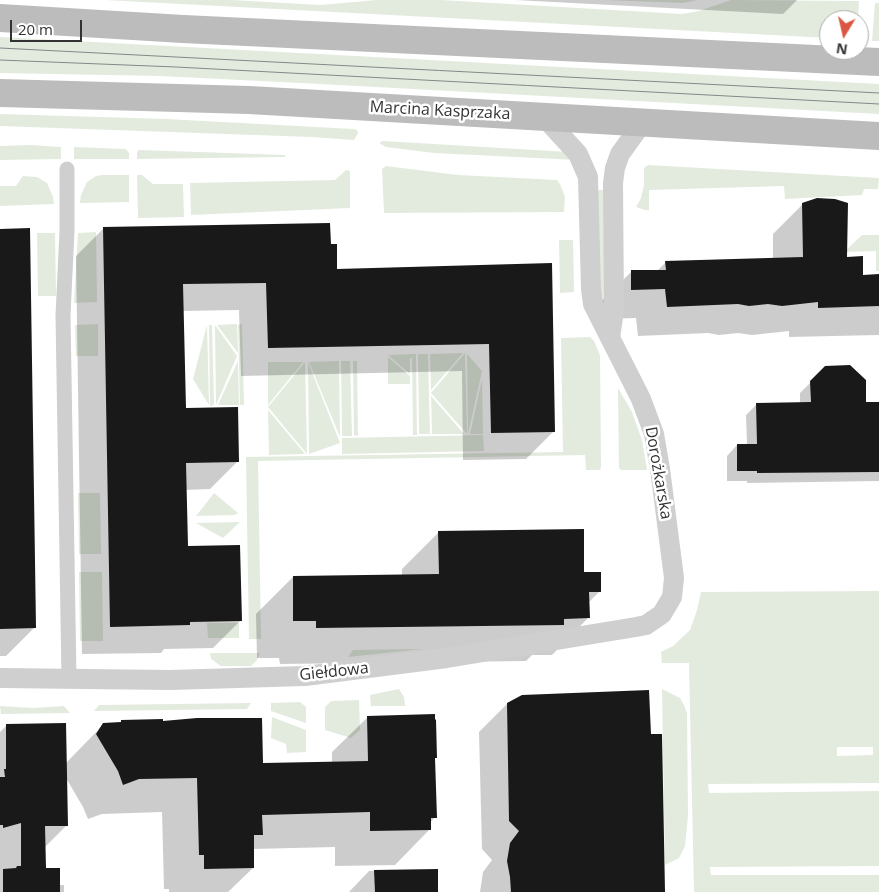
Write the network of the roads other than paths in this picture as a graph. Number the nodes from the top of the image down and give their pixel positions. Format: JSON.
{"nodes":[{"id":1,"x":4,"y":15,"type":"edge"},
{"id":2,"x":879,"y":62,"type":"edge"},
{"id":3,"x":0,"y":93,"type":"edge"},
{"id":4,"x":544,"y":117,"type":"junction"},
{"id":5,"x":643,"y":122,"type":"junction"},
{"id":6,"x":879,"y":136,"type":"edge"},
{"id":7,"x":67,"y":168,"type":"dead end"},
{"id":8,"x":610,"y":338,"type":"junction"},
{"id":9,"x":662,"y":614,"type":"joint"},
{"id":10,"x":0,"y":678,"type":"edge"},
{"id":11,"x":69,"y":679,"type":"junction"}],
"edges":[{"from":1,"to":2,"type":"main road"},
{"from":3,"to":4,"type":"main road","name":"Marcina Kasprzaka"},
{"from":4,"to":5,"type":"main road","name":"Marcina Kasprzaka"},
{"from":4,"to":8,"type":"street","name":"Dorożkarska"},
{"from":5,"to":6,"type":"main road","name":"Marcina Kasprzaka"},
{"from":5,"to":8,"type":"street"},
{"from":7,"to":11,"type":"street"},
{"from":8,"to":9,"type":"street","name":"Dorożkarska"},
{"from":9,"to":11,"type":"street","name":"Giełdowa"},
{"from":10,"to":11,"type":"street","name":"Giełdowa"}]}
